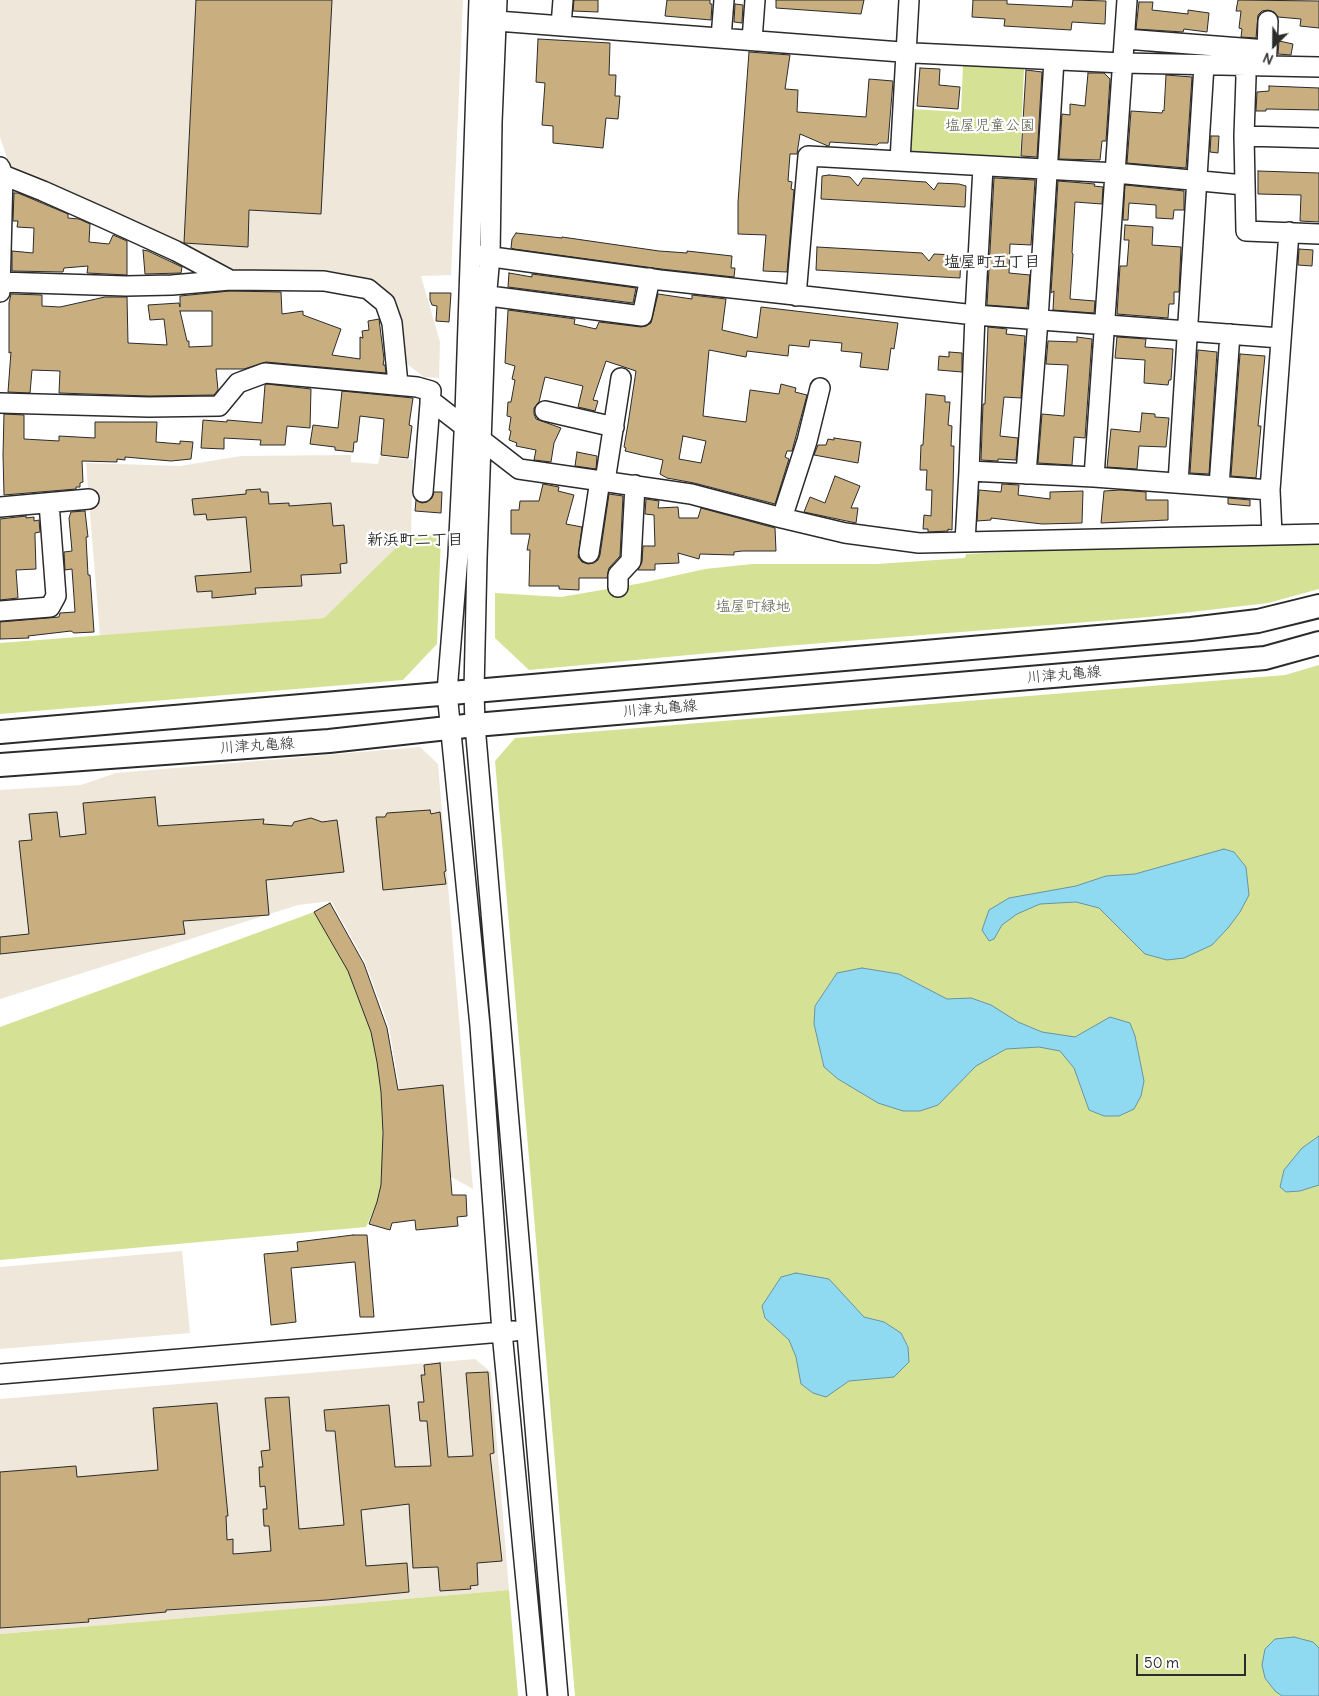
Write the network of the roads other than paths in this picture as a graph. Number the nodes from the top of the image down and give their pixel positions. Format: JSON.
{"nodes":[{"id":1,"x":479,"y":0,"type":"edge"},
{"id":2,"x":497,"y":0,"type":"edge"},
{"id":3,"x":563,"y":0,"type":"edge"},
{"id":4,"x":724,"y":0,"type":"edge"},
{"id":5,"x":755,"y":0,"type":"edge"},
{"id":6,"x":908,"y":0,"type":"edge"},
{"id":7,"x":1127,"y":0,"type":"edge"},
{"id":8,"x":487,"y":20,"type":"junction"},
{"id":9,"x":1268,"y":21,"type":"dead end"},
{"id":10,"x":561,"y":26,"type":"junction"},
{"id":11,"x":721,"y":38,"type":"junction"},
{"id":12,"x":1125,"y":39,"type":"junction"},
{"id":13,"x":752,"y":40,"type":"junction"},
{"id":14,"x":1159,"y":42,"type":"junction"},
{"id":15,"x":1184,"y":44,"type":"junction"},
{"id":16,"x":906,"y":52,"type":"junction"},
{"id":17,"x":1267,"y":58,"type":"junction"},
{"id":18,"x":1054,"y":60,"type":"junction"},
{"id":19,"x":1124,"y":63,"type":"junction"},
{"id":20,"x":1158,"y":64,"type":"junction"},
{"id":21,"x":1183,"y":64,"type":"junction"},
{"id":22,"x":1204,"y":65,"type":"junction"},
{"id":23,"x":1244,"y":66,"type":"junction"},
{"id":24,"x":1319,"y":67,"type":"edge"},
{"id":25,"x":1244,"y":136,"type":"junction"},
{"id":26,"x":1319,"y":138,"type":"edge"},
{"id":27,"x":900,"y":161,"type":"junction"},
{"id":28,"x":983,"y":167,"type":"junction"},
{"id":29,"x":1047,"y":170,"type":"junction"},
{"id":30,"x":1,"y":171,"type":"edge"},
{"id":31,"x":1116,"y":173,"type":"junction"},
{"id":32,"x":1197,"y":182,"type":"junction"},
{"id":33,"x":1244,"y":185,"type":"junction"},
{"id":34,"x":1289,"y":232,"type":"junction"},
{"id":35,"x":1319,"y":234,"type":"edge"},
{"id":36,"x":469,"y":254,"type":"junction"},
{"id":37,"x":490,"y":256,"type":"junction"},
{"id":38,"x":650,"y":278,"type":"junction"},
{"id":39,"x":230,"y":280,"type":"junction"},
{"id":40,"x":0,"y":282,"type":"edge"},
{"id":41,"x":0,"y":292,"type":"edge"},
{"id":42,"x":477,"y":295,"type":"junction"},
{"id":43,"x":796,"y":296,"type":"junction"},
{"id":44,"x":975,"y":315,"type":"junction"},
{"id":45,"x":1038,"y":320,"type":"junction"},
{"id":46,"x":1105,"y":326,"type":"junction"},
{"id":47,"x":1188,"y":331,"type":"junction"},
{"id":48,"x":1230,"y":334,"type":"junction"},
{"id":49,"x":1280,"y":338,"type":"junction"},
{"id":50,"x":621,"y":378,"type":"dead end"},
{"id":51,"x":398,"y":384,"type":"junction"},
{"id":52,"x":820,"y":388,"type":"dead end"},
{"id":53,"x":430,"y":400,"type":"junction"},
{"id":54,"x":0,"y":403,"type":"edge"},
{"id":55,"x":545,"y":411,"type":"dead end"},
{"id":56,"x":614,"y":427,"type":"junction"},
{"id":57,"x":464,"y":428,"type":"junction"},
{"id":58,"x":482,"y":442,"type":"junction"},
{"id":59,"x":969,"y":471,"type":"junction"},
{"id":60,"x":1026,"y":474,"type":"junction"},
{"id":61,"x":1094,"y":477,"type":"junction"},
{"id":62,"x":603,"y":481,"type":"junction"},
{"id":63,"x":1178,"y":483,"type":"junction"},
{"id":64,"x":635,"y":485,"type":"junction"},
{"id":65,"x":1219,"y":486,"type":"junction"},
{"id":66,"x":1270,"y":490,"type":"junction"},
{"id":67,"x":423,"y":492,"type":"dead end"},
{"id":68,"x":89,"y":499,"type":"dead end"},
{"id":69,"x":49,"y":503,"type":"junction"},
{"id":70,"x":0,"y":507,"type":"edge"},
{"id":71,"x":782,"y":518,"type":"junction"},
{"id":72,"x":1272,"y":534,"type":"junction"},
{"id":73,"x":1319,"y":534,"type":"edge"},
{"id":74,"x":965,"y":542,"type":"junction"},
{"id":75,"x":589,"y":553,"type":"dead end"},
{"id":76,"x":618,"y":587,"type":"dead end"},
{"id":77,"x":1319,"y":606,"type":"edge"},
{"id":78,"x":0,"y":611,"type":"edge"},
{"id":79,"x":1319,"y":643,"type":"edge"},
{"id":80,"x":474,"y":690,"type":"junction"},
{"id":81,"x":447,"y":692,"type":"junction"},
{"id":82,"x":475,"y":725,"type":"junction"},
{"id":83,"x":451,"y":729,"type":"junction"},
{"id":84,"x":0,"y":732,"type":"edge"},
{"id":85,"x":0,"y":765,"type":"edge"},
{"id":86,"x":528,"y":1331,"type":"junction"},
{"id":87,"x":502,"y":1332,"type":"junction"},
{"id":88,"x":0,"y":1374,"type":"edge"},
{"id":89,"x":537,"y":1696,"type":"edge"},
{"id":90,"x":558,"y":1696,"type":"edge"}],
"edges":[{"from":1,"to":8,"type":"street"},
{"from":2,"to":8,"type":"street"},
{"from":3,"to":10,"type":"street"},
{"from":4,"to":11,"type":"street"},
{"from":5,"to":13,"type":"street"},
{"from":6,"to":16,"type":"street"},
{"from":7,"to":12,"type":"street"},
{"from":8,"to":10,"type":"street"},
{"from":8,"to":36,"type":"street"},
{"from":8,"to":37,"type":"street"},
{"from":9,"to":17,"type":"street"},
{"from":10,"to":11,"type":"street"},
{"from":11,"to":13,"type":"street"},
{"from":12,"to":14,"type":"street"},
{"from":12,"to":19,"type":"street"},
{"from":13,"to":16,"type":"street"},
{"from":14,"to":15,"type":"street"},
{"from":14,"to":20,"type":"street"},
{"from":15,"to":17,"type":"street"},
{"from":15,"to":21,"type":"street"},
{"from":16,"to":18,"type":"street"},
{"from":16,"to":27,"type":"street"},
{"from":17,"to":23,"type":"street"},
{"from":17,"to":24,"type":"street"},
{"from":18,"to":19,"type":"street"},
{"from":18,"to":29,"type":"street"},
{"from":19,"to":20,"type":"street"},
{"from":19,"to":31,"type":"street"},
{"from":20,"to":21,"type":"street"},
{"from":21,"to":22,"type":"street"},
{"from":22,"to":23,"type":"street"},
{"from":22,"to":32,"type":"street"},
{"from":23,"to":25,"type":"street"},
{"from":25,"to":26,"type":"street"},
{"from":25,"to":33,"type":"street"},
{"from":27,"to":28,"type":"street"},
{"from":27,"to":43,"type":"street"},
{"from":28,"to":29,"type":"street"},
{"from":28,"to":44,"type":"street"},
{"from":29,"to":31,"type":"street"},
{"from":29,"to":45,"type":"street"},
{"from":30,"to":39,"type":"street"},
{"from":30,"to":40,"type":"street"},
{"from":31,"to":32,"type":"street"},
{"from":31,"to":46,"type":"street"},
{"from":32,"to":33,"type":"street"},
{"from":32,"to":47,"type":"street"},
{"from":33,"to":34,"type":"street"},
{"from":34,"to":35,"type":"street"},
{"from":34,"to":49,"type":"street"},
{"from":36,"to":37,"type":"street"},
{"from":36,"to":42,"type":"street"},
{"from":37,"to":38,"type":"street"},
{"from":37,"to":42,"type":"street"},
{"from":38,"to":42,"type":"street"},
{"from":38,"to":43,"type":"street"},
{"from":39,"to":40,"type":"street"},
{"from":39,"to":51,"type":"street"},
{"from":40,"to":41,"type":"street"},
{"from":42,"to":57,"type":"street"},
{"from":42,"to":58,"type":"street"},
{"from":43,"to":44,"type":"street"},
{"from":44,"to":45,"type":"street"},
{"from":44,"to":59,"type":"street"},
{"from":45,"to":46,"type":"street"},
{"from":45,"to":60,"type":"street"},
{"from":46,"to":47,"type":"street"},
{"from":46,"to":61,"type":"street"},
{"from":47,"to":48,"type":"street"},
{"from":47,"to":63,"type":"street"},
{"from":48,"to":49,"type":"street"},
{"from":48,"to":65,"type":"street"},
{"from":49,"to":66,"type":"street"},
{"from":50,"to":56,"type":"street"},
{"from":51,"to":53,"type":"street"},
{"from":51,"to":54,"type":"street"},
{"from":52,"to":71,"type":"street"},
{"from":53,"to":57,"type":"street"},
{"from":53,"to":67,"type":"street"},
{"from":55,"to":56,"type":"street"},
{"from":56,"to":62,"type":"street"},
{"from":57,"to":58,"type":"street"},
{"from":57,"to":81,"type":"street"},
{"from":58,"to":62,"type":"street"},
{"from":58,"to":80,"type":"street"},
{"from":59,"to":60,"type":"street"},
{"from":59,"to":74,"type":"street"},
{"from":60,"to":61,"type":"street"},
{"from":61,"to":63,"type":"street"},
{"from":62,"to":64,"type":"street"},
{"from":62,"to":75,"type":"street"},
{"from":63,"to":65,"type":"street"},
{"from":64,"to":71,"type":"street"},
{"from":64,"to":76,"type":"street"},
{"from":65,"to":66,"type":"street"},
{"from":66,"to":72,"type":"street"},
{"from":68,"to":69,"type":"street"},
{"from":69,"to":70,"type":"street"},
{"from":69,"to":78,"type":"street"},
{"from":71,"to":74,"type":"street"},
{"from":72,"to":73,"type":"street"},
{"from":72,"to":74,"type":"street"},
{"from":77,"to":80,"type":"main road"},
{"from":79,"to":82,"type":"main road","name":"川津丸亀線"},
{"from":80,"to":81,"type":"main road"},
{"from":80,"to":82,"type":"street"},
{"from":81,"to":83,"type":"street"},
{"from":81,"to":84,"type":"main road"},
{"from":82,"to":83,"type":"main road","name":"川津丸亀線"},
{"from":82,"to":86,"type":"street"},
{"from":83,"to":85,"type":"main road","name":"川津丸亀線"},
{"from":83,"to":87,"type":"street"},
{"from":86,"to":87,"type":"street"},
{"from":86,"to":90,"type":"street"},
{"from":87,"to":88,"type":"street"},
{"from":87,"to":89,"type":"street"}]}
